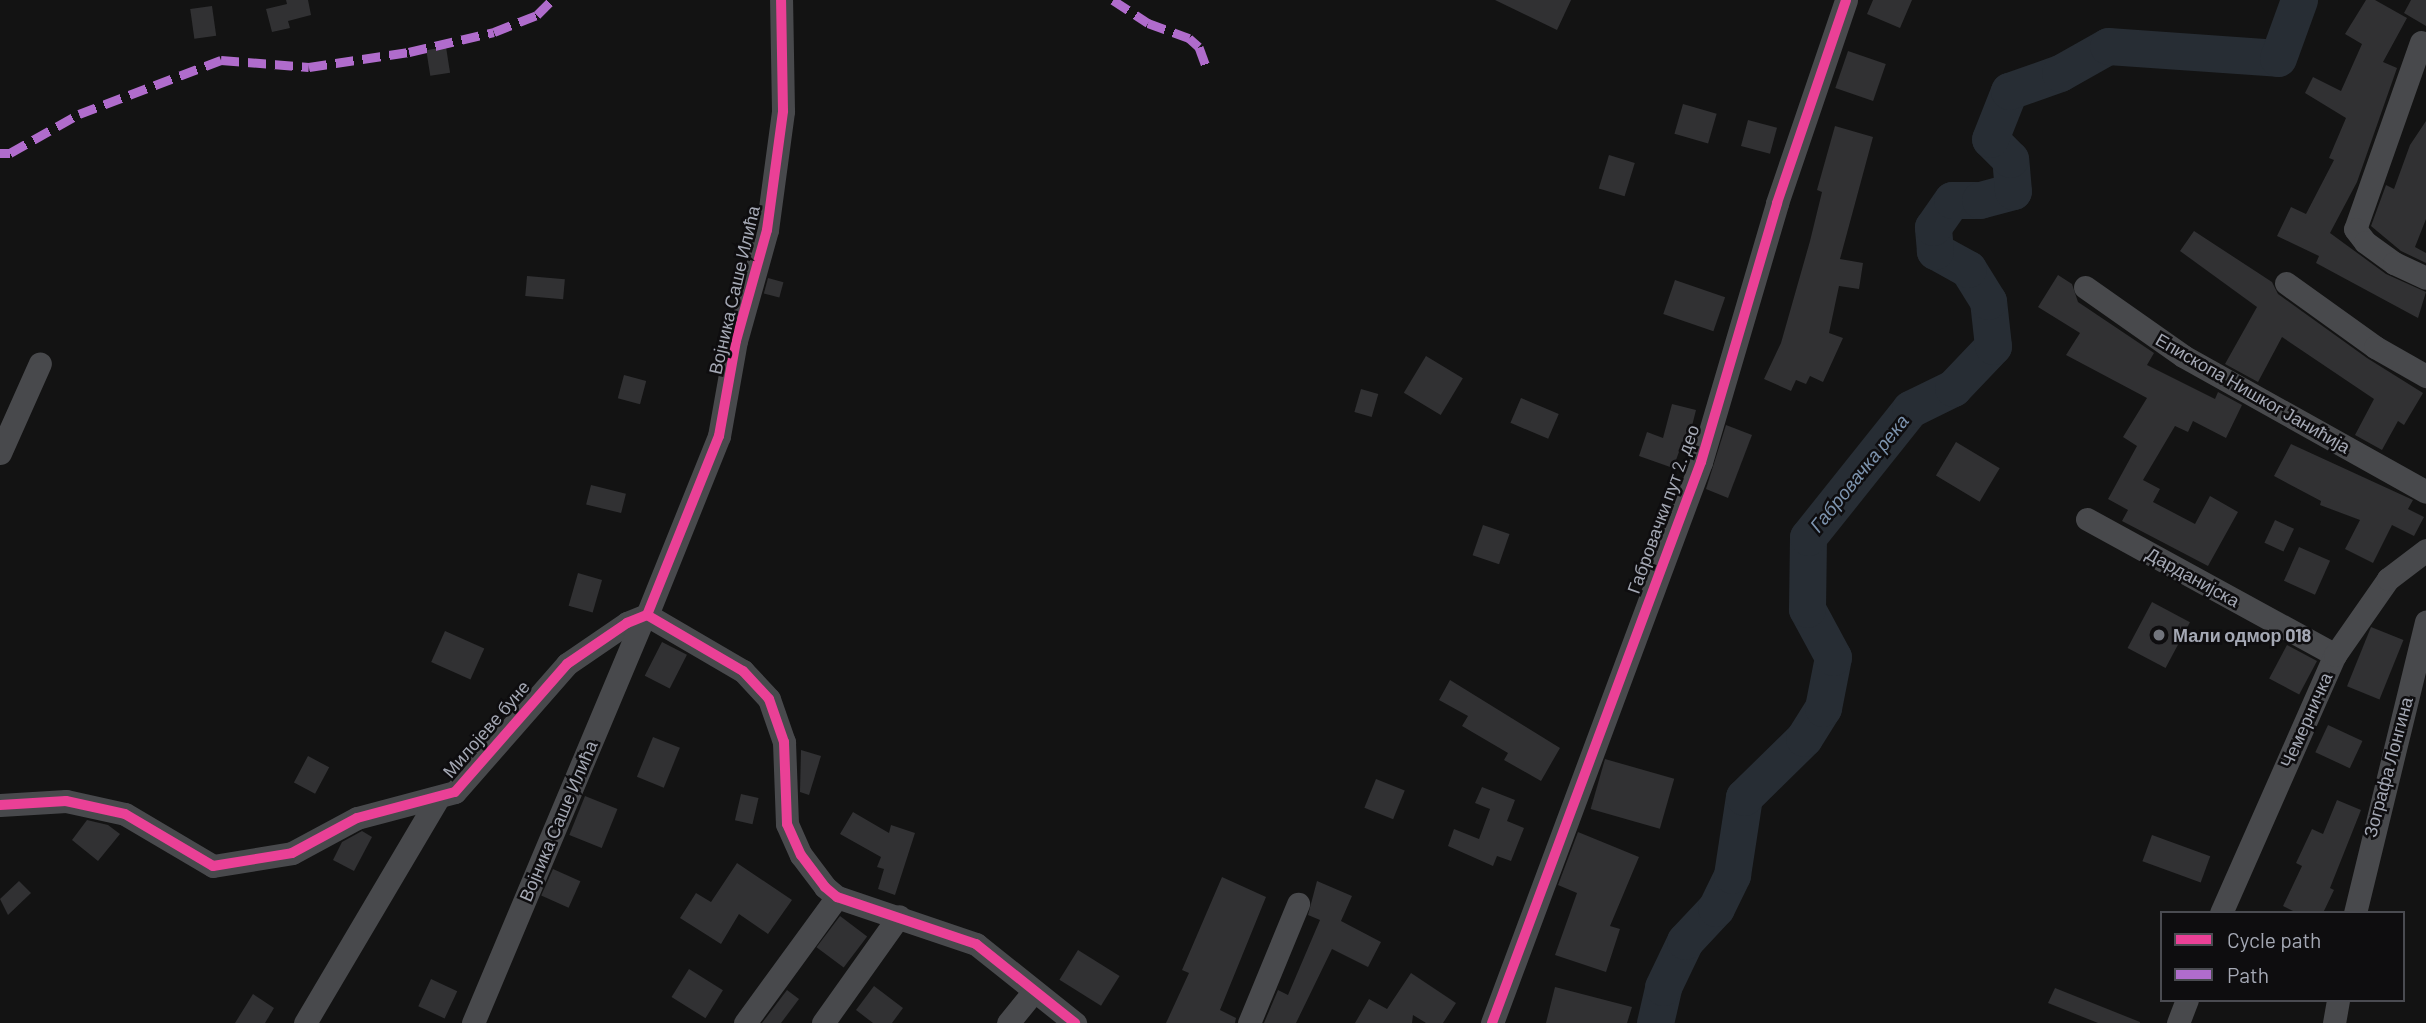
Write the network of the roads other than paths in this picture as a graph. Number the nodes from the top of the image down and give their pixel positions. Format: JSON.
{"nodes":[{"id":1,"x":780,"y":0,"type":"edge"},
{"id":2,"x":1846,"y":0,"type":"edge"},
{"id":3,"x":2421,"y":42,"type":"dead end"},
{"id":4,"x":2426,"y":278,"type":"edge"},
{"id":5,"x":2286,"y":283,"type":"dead end"},
{"id":6,"x":2085,"y":288,"type":"dead end"},
{"id":7,"x":40,"y":363,"type":"dead end"},
{"id":8,"x":2426,"y":376,"type":"edge"},
{"id":9,"x":0,"y":453,"type":"edge"},
{"id":10,"x":2426,"y":492,"type":"edge"},
{"id":11,"x":2087,"y":519,"type":"dead end"},
{"id":12,"x":2426,"y":550,"type":"edge"},
{"id":13,"x":639,"y":619,"type":"junction"},
{"id":14,"x":2426,"y":622,"type":"edge"},
{"id":15,"x":2335,"y":655,"type":"junction"},
{"id":16,"x":437,"y":800,"type":"junction"},
{"id":17,"x":2,"y":802,"type":"edge"},
{"id":18,"x":837,"y":897,"type":"junction"},
{"id":19,"x":1298,"y":904,"type":"dead end"},
{"id":20,"x":2222,"y":911,"type":"edge"},
{"id":21,"x":2355,"y":911,"type":"edge"},
{"id":22,"x":899,"y":916,"type":"junction"},
{"id":23,"x":1033,"y":992,"type":"junction"},
{"id":24,"x":2186,"y":1002,"type":"edge"},
{"id":25,"x":2338,"y":1002,"type":"edge"},
{"id":26,"x":305,"y":1023,"type":"edge"},
{"id":27,"x":473,"y":1023,"type":"edge"},
{"id":28,"x":745,"y":1023,"type":"edge"},
{"id":29,"x":822,"y":1023,"type":"edge"},
{"id":30,"x":1008,"y":1023,"type":"edge"},
{"id":31,"x":1075,"y":1023,"type":"edge"},
{"id":32,"x":1249,"y":1023,"type":"edge"},
{"id":33,"x":1492,"y":1023,"type":"edge"},
{"id":34,"x":2178,"y":1023,"type":"edge"},
{"id":35,"x":2334,"y":1023,"type":"edge"}],
"edges":[{"from":1,"to":13,"type":"street","name":"Војника Саше Илића"},
{"from":2,"to":33,"type":"street","name":"Габровачки пут 2. део"},
{"from":3,"to":4,"type":"street"},
{"from":5,"to":8,"type":"street"},
{"from":6,"to":10,"type":"street","name":"Епископа Нишког Јанићија"},
{"from":7,"to":9,"type":"street"},
{"from":11,"to":15,"type":"street","name":"Дарданијска"},
{"from":12,"to":15,"type":"street","name":"Чемерничка"},
{"from":13,"to":16,"type":"street","name":"Милојеве буне"},
{"from":13,"to":18,"type":"street"},
{"from":13,"to":27,"type":"street","name":"Војника Саше Илића"},
{"from":14,"to":21,"type":"street","name":"Зографа Лонгина"},
{"from":15,"to":20,"type":"street","name":"Чемерничка"},
{"from":16,"to":17,"type":"street","name":"Милојеве буне"},
{"from":16,"to":26,"type":"street","name":"Милојеве буне"},
{"from":18,"to":22,"type":"street"},
{"from":18,"to":28,"type":"street"},
{"from":19,"to":32,"type":"street"},
{"from":22,"to":23,"type":"street"},
{"from":22,"to":29,"type":"street"},
{"from":23,"to":30,"type":"street"},
{"from":23,"to":31,"type":"street"},
{"from":24,"to":34,"type":"street"},
{"from":25,"to":35,"type":"street"}]}
